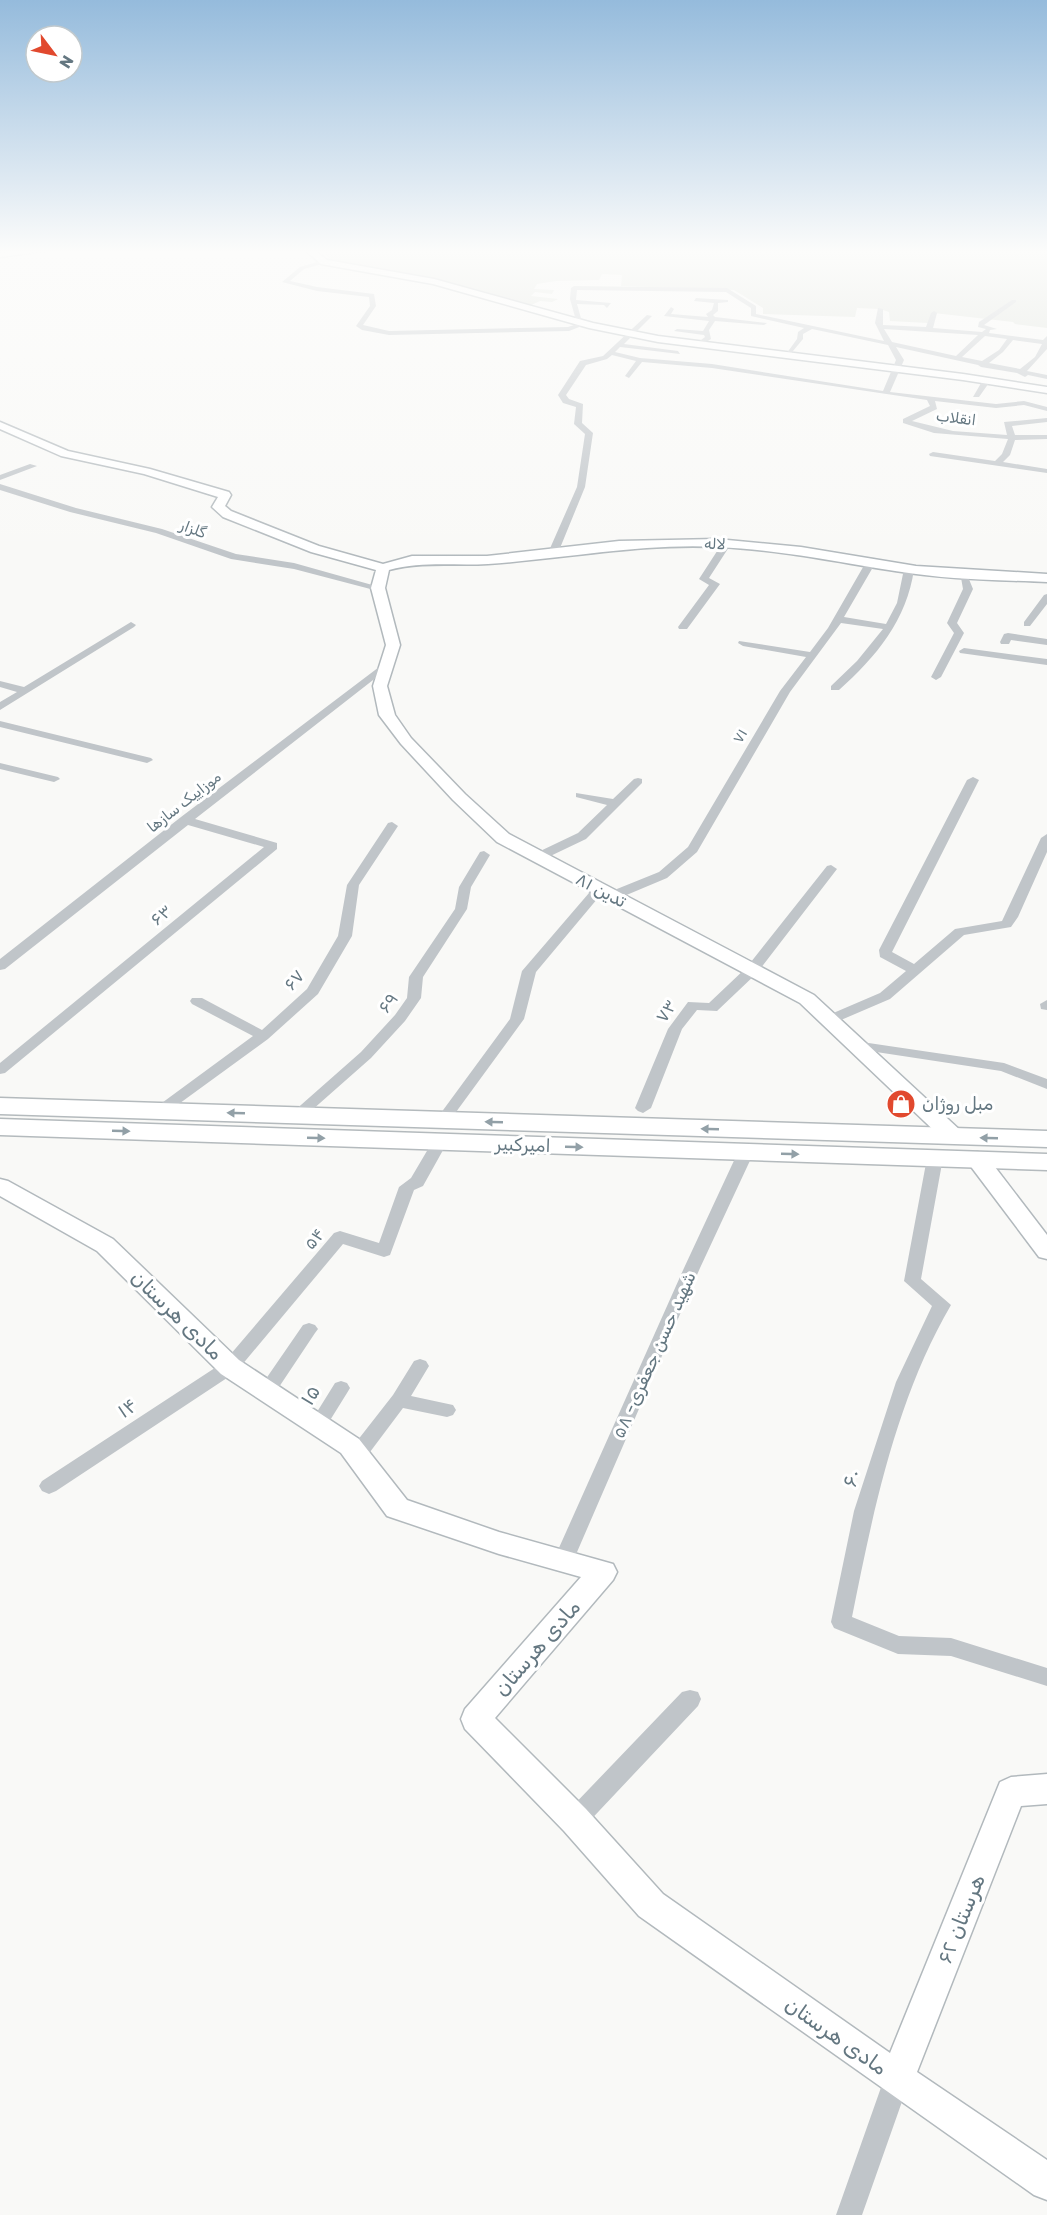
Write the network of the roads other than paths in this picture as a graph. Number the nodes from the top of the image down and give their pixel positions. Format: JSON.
{"nodes":[{"id":1,"x":610,"y":353,"type":"edge"},
{"id":2,"x":612,"y":353,"type":"edge"},
{"id":3,"x":680,"y":353,"type":"edge"},
{"id":4,"x":767,"y":353,"type":"edge"},
{"id":5,"x":788,"y":353,"type":"edge"},
{"id":6,"x":897,"y":353,"type":"edge"},
{"id":7,"x":935,"y":353,"type":"edge"},
{"id":8,"x":961,"y":353,"type":"edge"},
{"id":9,"x":998,"y":353,"type":"edge"},
{"id":10,"x":1040,"y":353,"type":"edge"},
{"id":11,"x":685,"y":354,"type":"dead end"},
{"id":12,"x":786,"y":356,"type":"junction"},
{"id":13,"x":956,"y":358,"type":"junction"},
{"id":14,"x":640,"y":360,"type":"junction"},
{"id":15,"x":969,"y":362,"type":"junction"},
{"id":16,"x":981,"y":365,"type":"junction"},
{"id":17,"x":897,"y":369,"type":"junction"},
{"id":18,"x":1020,"y":373,"type":"junction"},
{"id":19,"x":629,"y":376,"type":"dead end"},
{"id":20,"x":963,"y":377,"type":"junction"},
{"id":21,"x":1047,"y":377,"type":"edge"},
{"id":22,"x":987,"y":380,"type":"junction"},
{"id":23,"x":1042,"y":390,"type":"edge"},
{"id":24,"x":886,"y":393,"type":"junction"},
{"id":25,"x":976,"y":395,"type":"dead end"},
{"id":26,"x":929,"y":398,"type":"junction"},
{"id":27,"x":1047,"y":404,"type":"edge"},
{"id":28,"x":1036,"y":406,"type":"junction"},
{"id":29,"x":1047,"y":409,"type":"edge"},
{"id":30,"x":1047,"y":420,"type":"edge"},
{"id":31,"x":0,"y":425,"type":"edge"},
{"id":32,"x":1047,"y":437,"type":"edge"},
{"id":33,"x":1012,"y":438,"type":"junction"},
{"id":34,"x":933,"y":454,"type":"dead end"},
{"id":35,"x":996,"y":464,"type":"junction"},
{"id":36,"x":33,"y":466,"type":"dead end"},
{"id":37,"x":1047,"y":471,"type":"edge"},
{"id":38,"x":0,"y":478,"type":"edge"},
{"id":39,"x":0,"y":487,"type":"edge"},
{"id":40,"x":726,"y":544,"type":"junction"},
{"id":41,"x":553,"y":552,"type":"junction"},
{"id":42,"x":871,"y":562,"type":"junction"},
{"id":43,"x":383,"y":568,"type":"junction"},
{"id":44,"x":909,"y":568,"type":"junction"},
{"id":45,"x":963,"y":574,"type":"junction"},
{"id":46,"x":1047,"y":578,"type":"edge"},
{"id":47,"x":378,"y":588,"type":"junction"},
{"id":48,"x":1047,"y":597,"type":"edge"},
{"id":49,"x":837,"y":619,"type":"junction"},
{"id":50,"x":1027,"y":624,"type":"dead end"},
{"id":51,"x":131,"y":625,"type":"dead end"},
{"id":52,"x":683,"y":627,"type":"dead end"},
{"id":53,"x":888,"y":627,"type":"junction"},
{"id":54,"x":1005,"y":642,"type":"dead end"},
{"id":55,"x":1047,"y":642,"type":"edge"},
{"id":56,"x":743,"y":643,"type":"dead end"},
{"id":57,"x":964,"y":651,"type":"dead end"},
{"id":58,"x":812,"y":655,"type":"junction"},
{"id":59,"x":1047,"y":662,"type":"edge"},
{"id":60,"x":387,"y":664,"type":"junction"},
{"id":61,"x":936,"y":677,"type":"dead end"},
{"id":62,"x":0,"y":684,"type":"edge"},
{"id":63,"x":835,"y":688,"type":"dead end"},
{"id":64,"x":25,"y":691,"type":"junction"},
{"id":65,"x":0,"y":707,"type":"edge"},
{"id":66,"x":0,"y":724,"type":"edge"},
{"id":67,"x":147,"y":760,"type":"dead end"},
{"id":68,"x":0,"y":766,"type":"edge"},
{"id":69,"x":54,"y":779,"type":"dead end"},
{"id":70,"x":974,"y":780,"type":"dead end"},
{"id":71,"x":638,"y":781,"type":"dead end"},
{"id":72,"x":580,"y":795,"type":"dead end"},
{"id":73,"x":616,"y":803,"type":"junction"},
{"id":74,"x":185,"y":820,"type":"junction"},
{"id":75,"x":392,"y":826,"type":"dead end"},
{"id":76,"x":1047,"y":838,"type":"edge"},
{"id":77,"x":484,"y":855,"type":"dead end"},
{"id":78,"x":538,"y":857,"type":"junction"},
{"id":79,"x":831,"y":869,"type":"dead end"},
{"id":80,"x":605,"y":892,"type":"junction"},
{"id":81,"x":0,"y":966,"type":"edge"},
{"id":82,"x":752,"y":970,"type":"junction"},
{"id":83,"x":915,"y":970,"type":"junction"},
{"id":84,"x":197,"y":1001,"type":"dead end"},
{"id":85,"x":830,"y":1020,"type":"junction"},
{"id":86,"x":263,"y":1036,"type":"junction"},
{"id":87,"x":855,"y":1045,"type":"junction"},
{"id":88,"x":0,"y":1070,"type":"edge"},
{"id":89,"x":1047,"y":1084,"type":"edge"},
{"id":90,"x":0,"y":1106,"type":"edge"},
{"id":91,"x":643,"y":1108,"type":"dead end"},
{"id":92,"x":160,"y":1111,"type":"junction"},
{"id":93,"x":298,"y":1115,"type":"junction"},
{"id":94,"x":82,"y":1119,"type":"junction"},
{"id":95,"x":0,"y":1127,"type":"edge"},
{"id":96,"x":441,"y":1131,"type":"junction"},
{"id":97,"x":952,"y":1136,"type":"junction"},
{"id":98,"x":1047,"y":1139,"type":"edge"},
{"id":99,"x":746,"y":1152,"type":"junction"},
{"id":100,"x":935,"y":1158,"type":"junction"},
{"id":101,"x":978,"y":1159,"type":"junction"},
{"id":102,"x":1047,"y":1161,"type":"edge"},
{"id":103,"x":0,"y":1186,"type":"edge"},
{"id":104,"x":1047,"y":1251,"type":"edge"},
{"id":105,"x":309,"y":1329,"type":"dead end"},
{"id":106,"x":230,"y":1366,"type":"junction"},
{"id":107,"x":420,"y":1366,"type":"dead end"},
{"id":108,"x":341,"y":1388,"type":"dead end"},
{"id":109,"x":267,"y":1391,"type":"junction"},
{"id":110,"x":399,"y":1400,"type":"junction"},
{"id":111,"x":447,"y":1410,"type":"dead end"},
{"id":112,"x":318,"y":1425,"type":"junction"},
{"id":113,"x":357,"y":1455,"type":"junction"},
{"id":114,"x":49,"y":1486,"type":"dead end"},
{"id":115,"x":564,"y":1559,"type":"junction"},
{"id":116,"x":1047,"y":1677,"type":"edge"},
{"id":117,"x":690,"y":1699,"type":"dead end"},
{"id":118,"x":1047,"y":1789,"type":"edge"},
{"id":119,"x":575,"y":1820,"type":"junction"},
{"id":120,"x":897,"y":2079,"type":"junction"},
{"id":121,"x":1047,"y":2182,"type":"edge"},
{"id":122,"x":849,"y":2215,"type":"edge"}],
"edges":[{"from":1,"to":41,"type":"street"},
{"from":2,"to":14,"type":"street"},
{"from":3,"to":11,"type":"street"},
{"from":4,"to":12,"type":"street"},
{"from":5,"to":12,"type":"street"},
{"from":6,"to":17,"type":"street"},
{"from":7,"to":13,"type":"street"},
{"from":8,"to":13,"type":"street"},
{"from":9,"to":16,"type":"street"},
{"from":10,"to":18,"type":"street"},
{"from":12,"to":17,"type":"street"},
{"from":13,"to":15,"type":"street"},
{"from":14,"to":19,"type":"street"},
{"from":14,"to":24,"type":"street"},
{"from":15,"to":16,"type":"street"},
{"from":15,"to":20,"type":"street"},
{"from":16,"to":18,"type":"street"},
{"from":17,"to":20,"type":"street"},
{"from":17,"to":24,"type":"street"},
{"from":18,"to":21,"type":"street"},
{"from":18,"to":23,"type":"street"},
{"from":20,"to":22,"type":"street"},
{"from":22,"to":23,"type":"street"},
{"from":22,"to":25,"type":"street"},
{"from":24,"to":26,"type":"street"},
{"from":26,"to":28,"type":"street"},
{"from":26,"to":33,"type":"street","name":"انقلاب"},
{"from":27,"to":28,"type":"street"},
{"from":28,"to":29,"type":"street"},
{"from":30,"to":33,"type":"street"},
{"from":31,"to":43,"type":"street"},
{"from":32,"to":33,"type":"street","name":"انقلاب"},
{"from":33,"to":35,"type":"street"},
{"from":34,"to":35,"type":"street"},
{"from":35,"to":37,"type":"street"},
{"from":36,"to":38,"type":"street"},
{"from":39,"to":47,"type":"street","name":"گلزار"},
{"from":40,"to":41,"type":"street","name":"لاله"},
{"from":40,"to":42,"type":"street","name":"لاله"},
{"from":40,"to":52,"type":"street"},
{"from":41,"to":43,"type":"street","name":"لاله"},
{"from":42,"to":44,"type":"street","name":"لاله"},
{"from":42,"to":49,"type":"street","name":"۷۱"},
{"from":43,"to":47,"type":"street","name":"تدین ۸۱"},
{"from":44,"to":45,"type":"street","name":"لاله"},
{"from":44,"to":53,"type":"street"},
{"from":45,"to":46,"type":"street","name":"لاله"},
{"from":45,"to":61,"type":"street"},
{"from":47,"to":60,"type":"street","name":"تدین ۸۱"},
{"from":48,"to":50,"type":"street"},
{"from":49,"to":53,"type":"street"},
{"from":49,"to":58,"type":"street","name":"۷۱"},
{"from":51,"to":64,"type":"street"},
{"from":53,"to":63,"type":"street"},
{"from":54,"to":55,"type":"street"},
{"from":56,"to":58,"type":"street"},
{"from":57,"to":59,"type":"street"},
{"from":58,"to":80,"type":"street","name":"۷۱"},
{"from":60,"to":74,"type":"street","name":"موزاییک سازها"},
{"from":60,"to":78,"type":"street","name":"تدین ۸۱"},
{"from":62,"to":64,"type":"street"},
{"from":64,"to":65,"type":"street"},
{"from":66,"to":67,"type":"street"},
{"from":68,"to":69,"type":"street"},
{"from":70,"to":83,"type":"street"},
{"from":71,"to":73,"type":"street"},
{"from":72,"to":73,"type":"street"},
{"from":73,"to":78,"type":"street"},
{"from":74,"to":81,"type":"street","name":"موزاییک سازها"},
{"from":74,"to":88,"type":"street","name":"۶۳"},
{"from":75,"to":86,"type":"street","name":"۶۷"},
{"from":76,"to":83,"type":"street"},
{"from":77,"to":93,"type":"street","name":"۶۹"},
{"from":78,"to":80,"type":"street","name":"تدین ۸۱"},
{"from":79,"to":82,"type":"street"},
{"from":80,"to":82,"type":"street","name":"تدین ۸۱"},
{"from":80,"to":96,"type":"street","name":"۷۱"},
{"from":82,"to":85,"type":"street","name":"تدین ۸۱"},
{"from":82,"to":91,"type":"street","name":"۷۳"},
{"from":83,"to":85,"type":"street"},
{"from":84,"to":86,"type":"street"},
{"from":85,"to":87,"type":"street","name":"تدین ۸۱"},
{"from":86,"to":92,"type":"street","name":"۶۷"},
{"from":87,"to":89,"type":"street"},
{"from":87,"to":97,"type":"street","name":"تدین ۸۱"},
{"from":90,"to":94,"type":"main road","name":"امیرکبیر"},
{"from":93,"to":92,"type":"main road","name":"امیرکبیر","one_way":true},
{"from":92,"to":94,"type":"main road","name":"امیرکبیر"},
{"from":93,"to":96,"type":"main road","name":"امیرکبیر"},
{"from":94,"to":95,"type":"main road","name":"امیرکبیر"},
{"from":94,"to":96,"type":"main road","name":"امیرکبیر","one_way":true},
{"from":97,"to":96,"type":"main road","name":"امیرکبیر","one_way":true},
{"from":96,"to":99,"type":"main road","name":"امیرکبیر","one_way":true},
{"from":96,"to":106,"type":"street","name":"۵۴"},
{"from":98,"to":97,"type":"main road","name":"امیرکبیر","one_way":true},
{"from":99,"to":100,"type":"main road","name":"امیرکبیر","one_way":true},
{"from":99,"to":115,"type":"street","name":"شهید حسن جعفری- ۵۸"},
{"from":100,"to":101,"type":"main road","name":"امیرکبیر"},
{"from":100,"to":116,"type":"street","name":"۶۰"},
{"from":101,"to":102,"type":"main road","name":"امیرکبیر"},
{"from":101,"to":104,"type":"street"},
{"from":103,"to":106,"type":"street","name":"مادی هرستان"},
{"from":105,"to":109,"type":"street"},
{"from":106,"to":109,"type":"street","name":"مادی هرستان"},
{"from":106,"to":114,"type":"street","name":"۱۴"},
{"from":107,"to":110,"type":"street"},
{"from":108,"to":112,"type":"street","name":"۱۵"},
{"from":109,"to":112,"type":"street","name":"مادی هرستان"},
{"from":110,"to":111,"type":"street"},
{"from":110,"to":113,"type":"street"},
{"from":112,"to":113,"type":"street","name":"مادی هرستان"},
{"from":113,"to":115,"type":"street","name":"مادی هرستان"},
{"from":115,"to":119,"type":"street","name":"مادی هرستان"},
{"from":117,"to":119,"type":"street"},
{"from":118,"to":120,"type":"street","name":"هرستان ۶۲"},
{"from":119,"to":120,"type":"street","name":"مادی هرستان"},
{"from":120,"to":121,"type":"street","name":"مادی هرستان"},
{"from":120,"to":122,"type":"street"}]}
